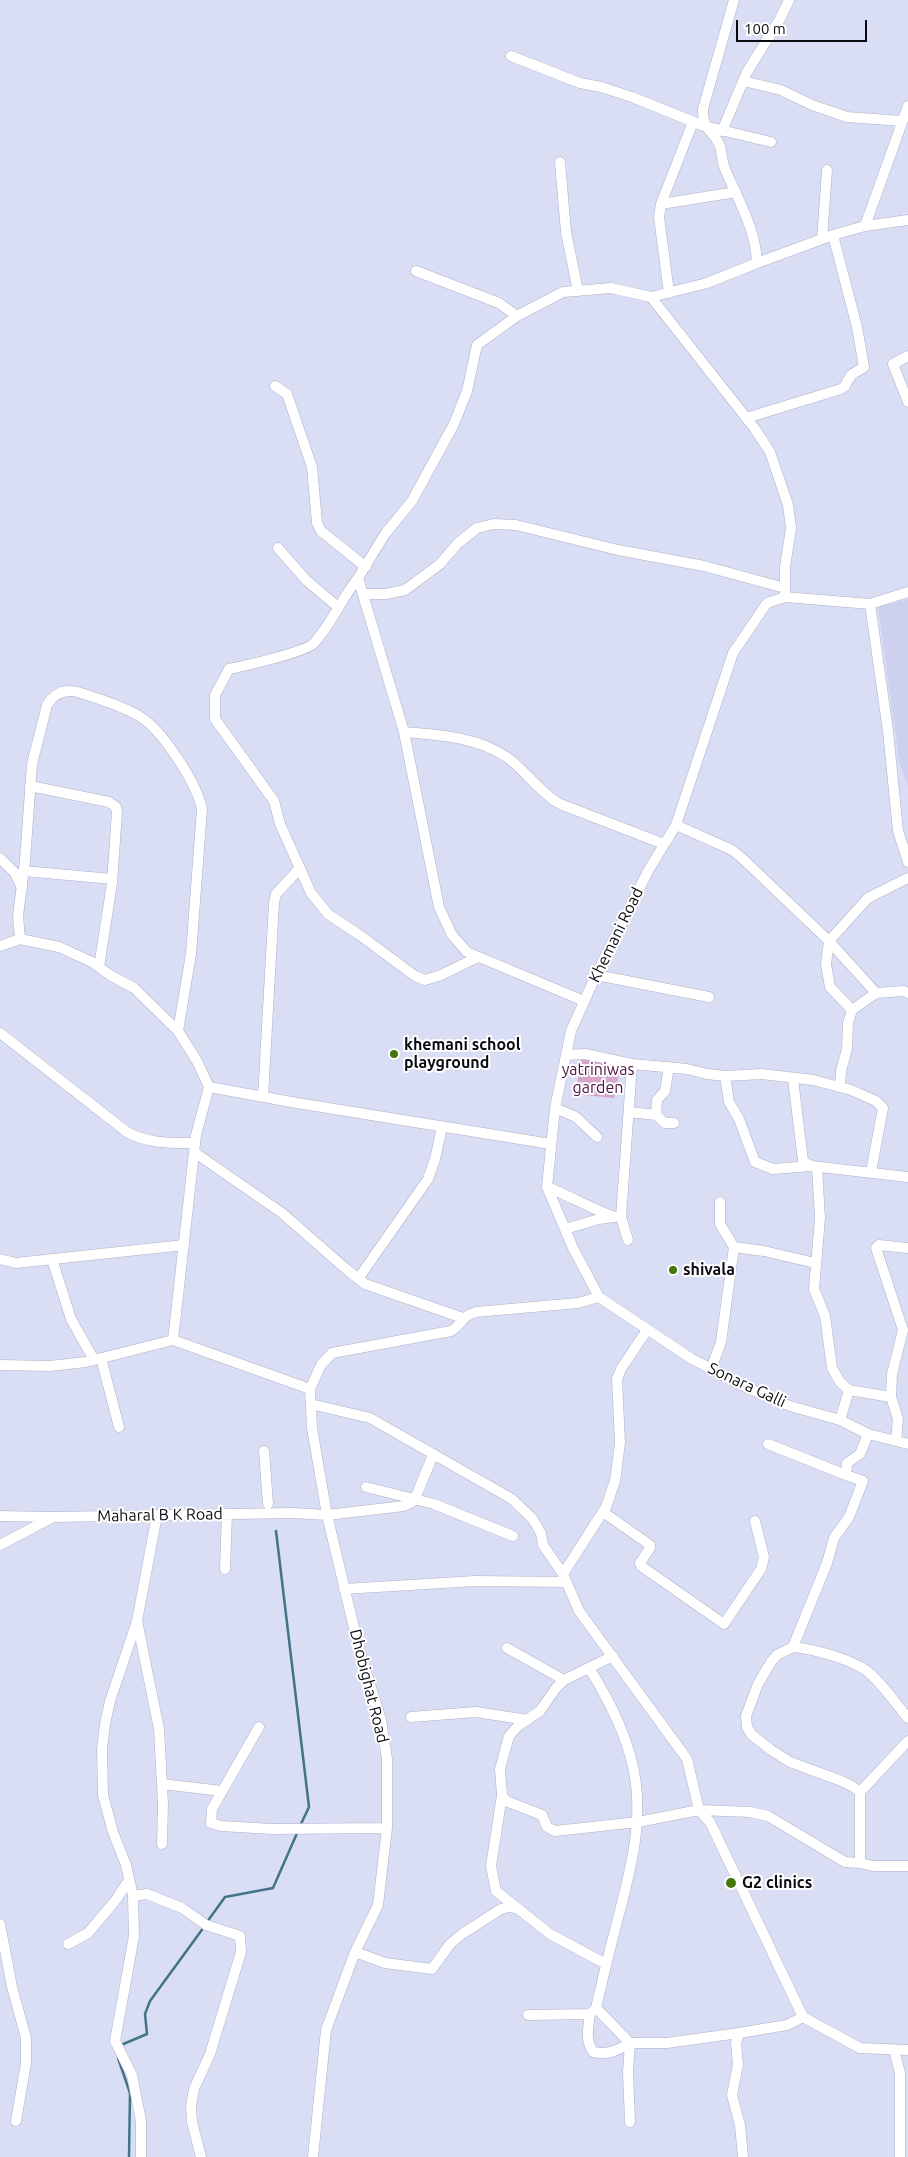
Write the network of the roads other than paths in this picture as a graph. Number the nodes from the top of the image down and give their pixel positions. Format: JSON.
{"nodes":[{"id":1,"x":734,"y":0,"type":"edge"},
{"id":2,"x":789,"y":0,"type":"edge"},
{"id":3,"x":511,"y":56,"type":"dead end"},
{"id":4,"x":743,"y":81,"type":"junction"},
{"id":5,"x":908,"y":106,"type":"edge"},
{"id":6,"x":902,"y":121,"type":"junction"},
{"id":7,"x":693,"y":122,"type":"junction"},
{"id":8,"x":704,"y":126,"type":"junction"},
{"id":9,"x":722,"y":131,"type":"junction"},
{"id":10,"x":771,"y":142,"type":"dead end"},
{"id":11,"x":560,"y":162,"type":"dead end"},
{"id":12,"x":827,"y":170,"type":"dead end"},
{"id":13,"x":736,"y":192,"type":"junction"},
{"id":14,"x":661,"y":204,"type":"junction"},
{"id":15,"x":908,"y":220,"type":"edge"},
{"id":16,"x":865,"y":226,"type":"junction"},
{"id":17,"x":833,"y":235,"type":"junction"},
{"id":18,"x":822,"y":240,"type":"junction"},
{"id":19,"x":757,"y":264,"type":"junction"},
{"id":20,"x":416,"y":271,"type":"dead end"},
{"id":21,"x":578,"y":291,"type":"junction"},
{"id":22,"x":669,"y":293,"type":"junction"},
{"id":23,"x":651,"y":297,"type":"junction"},
{"id":24,"x":517,"y":316,"type":"junction"},
{"id":25,"x":908,"y":356,"type":"edge"},
{"id":26,"x":275,"y":386,"type":"dead end"},
{"id":27,"x":908,"y":402,"type":"edge"},
{"id":28,"x":746,"y":418,"type":"junction"},
{"id":29,"x":278,"y":548,"type":"dead end"},
{"id":30,"x":366,"y":567,"type":"junction"},
{"id":31,"x":358,"y":578,"type":"junction"},
{"id":32,"x":908,"y":592,"type":"edge"},
{"id":33,"x":785,"y":593,"type":"junction"},
{"id":34,"x":363,"y":594,"type":"junction"},
{"id":35,"x":870,"y":604,"type":"junction"},
{"id":36,"x":338,"y":607,"type":"junction"},
{"id":37,"x":404,"y":732,"type":"junction"},
{"id":38,"x":30,"y":786,"type":"junction"},
{"id":39,"x":676,"y":825,"type":"junction"},
{"id":40,"x":664,"y":844,"type":"junction"},
{"id":41,"x":0,"y":858,"type":"edge"},
{"id":42,"x":908,"y":862,"type":"edge"},
{"id":43,"x":300,"y":868,"type":"junction"},
{"id":44,"x":24,"y":871,"type":"junction"},
{"id":45,"x":908,"y":878,"type":"edge"},
{"id":46,"x":112,"y":879,"type":"junction"},
{"id":47,"x":22,"y":888,"type":"junction"},
{"id":48,"x":20,"y":939,"type":"junction"},
{"id":49,"x":829,"y":941,"type":"junction"},
{"id":50,"x":0,"y":946,"type":"edge"},
{"id":51,"x":478,"y":957,"type":"junction"},
{"id":52,"x":99,"y":967,"type":"junction"},
{"id":53,"x":596,"y":975,"type":"junction"},
{"id":54,"x":876,"y":993,"type":"junction"},
{"id":55,"x":908,"y":993,"type":"edge"},
{"id":56,"x":709,"y":996,"type":"dead end"},
{"id":57,"x":584,"y":1002,"type":"junction"},
{"id":58,"x":852,"y":1010,"type":"junction"},
{"id":59,"x":178,"y":1031,"type":"junction"},
{"id":60,"x":0,"y":1033,"type":"edge"},
{"id":61,"x":566,"y":1055,"type":"junction"},
{"id":62,"x":632,"y":1064,"type":"junction"},
{"id":63,"x":669,"y":1067,"type":"junction"},
{"id":64,"x":725,"y":1076,"type":"junction"},
{"id":65,"x":793,"y":1079,"type":"junction"},
{"id":66,"x":209,"y":1086,"type":"junction"},
{"id":67,"x":840,"y":1087,"type":"junction"},
{"id":68,"x":263,"y":1097,"type":"junction"},
{"id":69,"x":556,"y":1108,"type":"junction"},
{"id":70,"x":629,"y":1112,"type":"junction"},
{"id":71,"x":656,"y":1114,"type":"junction"},
{"id":72,"x":674,"y":1123,"type":"dead end"},
{"id":73,"x":442,"y":1127,"type":"junction"},
{"id":74,"x":597,"y":1137,"type":"dead end"},
{"id":75,"x":551,"y":1144,"type":"junction"},
{"id":76,"x":195,"y":1147,"type":"junction"},
{"id":77,"x":814,"y":1167,"type":"junction"},
{"id":78,"x":871,"y":1172,"type":"junction"},
{"id":79,"x":908,"y":1177,"type":"edge"},
{"id":80,"x":547,"y":1187,"type":"junction"},
{"id":81,"x":720,"y":1202,"type":"dead end"},
{"id":82,"x":618,"y":1217,"type":"junction"},
{"id":83,"x":564,"y":1229,"type":"junction"},
{"id":84,"x":628,"y":1240,"type":"dead end"},
{"id":85,"x":184,"y":1245,"type":"junction"},
{"id":86,"x":734,"y":1248,"type":"junction"},
{"id":87,"x":908,"y":1248,"type":"edge"},
{"id":88,"x":0,"y":1259,"type":"edge"},
{"id":89,"x":52,"y":1259,"type":"junction"},
{"id":90,"x":815,"y":1263,"type":"junction"},
{"id":91,"x":358,"y":1279,"type":"junction"},
{"id":92,"x":599,"y":1297,"type":"junction"},
{"id":93,"x":463,"y":1318,"type":"junction"},
{"id":94,"x":647,"y":1330,"type":"junction"},
{"id":95,"x":173,"y":1340,"type":"junction"},
{"id":96,"x":97,"y":1359,"type":"junction"},
{"id":97,"x":0,"y":1365,"type":"edge"},
{"id":98,"x":711,"y":1369,"type":"junction"},
{"id":99,"x":310,"y":1389,"type":"junction"},
{"id":100,"x":849,"y":1390,"type":"junction"},
{"id":101,"x":891,"y":1398,"type":"junction"},
{"id":102,"x":311,"y":1404,"type":"junction"},
{"id":103,"x":840,"y":1420,"type":"junction"},
{"id":104,"x":119,"y":1427,"type":"dead end"},
{"id":105,"x":868,"y":1434,"type":"junction"},
{"id":106,"x":896,"y":1442,"type":"junction"},
{"id":107,"x":768,"y":1444,"type":"dead end"},
{"id":108,"x":908,"y":1444,"type":"edge"},
{"id":109,"x":264,"y":1451,"type":"dead end"},
{"id":110,"x":433,"y":1455,"type":"junction"},
{"id":111,"x":846,"y":1475,"type":"junction"},
{"id":112,"x":366,"y":1487,"type":"dead end"},
{"id":113,"x":414,"y":1501,"type":"junction"},
{"id":114,"x":268,"y":1504,"type":"dead end"},
{"id":115,"x":603,"y":1512,"type":"junction"},
{"id":116,"x":227,"y":1514,"type":"junction"},
{"id":117,"x":157,"y":1515,"type":"junction"},
{"id":118,"x":327,"y":1515,"type":"junction"},
{"id":119,"x":0,"y":1516,"type":"edge"},
{"id":120,"x":53,"y":1517,"type":"junction"},
{"id":121,"x":755,"y":1521,"type":"dead end"},
{"id":122,"x":514,"y":1536,"type":"dead end"},
{"id":123,"x":0,"y":1545,"type":"edge"},
{"id":124,"x":225,"y":1570,"type":"dead end"},
{"id":125,"x":565,"y":1578,"type":"junction"},
{"id":126,"x":344,"y":1589,"type":"junction"},
{"id":127,"x":137,"y":1621,"type":"junction"},
{"id":128,"x":793,"y":1646,"type":"junction"},
{"id":129,"x":507,"y":1648,"type":"dead end"},
{"id":130,"x":612,"y":1656,"type":"junction"},
{"id":131,"x":589,"y":1668,"type":"junction"},
{"id":132,"x":564,"y":1680,"type":"junction"},
{"id":133,"x":411,"y":1717,"type":"dead end"},
{"id":134,"x":908,"y":1718,"type":"edge"},
{"id":135,"x":528,"y":1720,"type":"junction"},
{"id":136,"x":259,"y":1727,"type":"dead end"},
{"id":137,"x":908,"y":1741,"type":"edge"},
{"id":138,"x":162,"y":1784,"type":"junction"},
{"id":139,"x":222,"y":1792,"type":"junction"},
{"id":140,"x":860,"y":1792,"type":"junction"},
{"id":141,"x":502,"y":1795,"type":"junction"},
{"id":142,"x":700,"y":1810,"type":"junction"},
{"id":143,"x":638,"y":1822,"type":"junction"},
{"id":144,"x":387,"y":1828,"type":"junction"},
{"id":145,"x":162,"y":1844,"type":"dead end"},
{"id":146,"x":860,"y":1863,"type":"junction"},
{"id":147,"x":908,"y":1869,"type":"edge"},
{"id":148,"x":129,"y":1880,"type":"junction"},
{"id":149,"x":133,"y":1896,"type":"junction"},
{"id":150,"x":516,"y":1908,"type":"junction"},
{"id":151,"x":0,"y":1924,"type":"edge"},
{"id":152,"x":68,"y":1944,"type":"dead end"},
{"id":153,"x":355,"y":1952,"type":"junction"},
{"id":154,"x":4,"y":1962,"type":"edge"},
{"id":155,"x":606,"y":1964,"type":"junction"},
{"id":156,"x":593,"y":2011,"type":"junction"},
{"id":157,"x":528,"y":2015,"type":"dead end"},
{"id":158,"x":803,"y":2017,"type":"junction"},
{"id":159,"x":739,"y":2032,"type":"junction"},
{"id":160,"x":630,"y":2043,"type":"junction"},
{"id":161,"x":894,"y":2050,"type":"junction"},
{"id":162,"x":908,"y":2050,"type":"edge"},
{"id":163,"x":16,"y":2121,"type":"dead end"},
{"id":164,"x":630,"y":2122,"type":"dead end"},
{"id":165,"x":903,"y":2152,"type":"edge"},
{"id":166,"x":141,"y":2157,"type":"edge"},
{"id":167,"x":201,"y":2157,"type":"edge"},
{"id":168,"x":313,"y":2157,"type":"edge"},
{"id":169,"x":743,"y":2157,"type":"edge"}],
"edges":[{"from":1,"to":8,"type":"street"},
{"from":2,"to":4,"type":"street"},
{"from":3,"to":7,"type":"street"},
{"from":4,"to":6,"type":"street"},
{"from":4,"to":9,"type":"street"},
{"from":5,"to":6,"type":"street"},
{"from":6,"to":16,"type":"street"},
{"from":7,"to":8,"type":"street"},
{"from":7,"to":14,"type":"street"},
{"from":8,"to":9,"type":"street"},
{"from":8,"to":13,"type":"street"},
{"from":9,"to":10,"type":"street"},
{"from":11,"to":21,"type":"street"},
{"from":12,"to":18,"type":"street"},
{"from":13,"to":14,"type":"street"},
{"from":13,"to":19,"type":"street"},
{"from":14,"to":22,"type":"street"},
{"from":15,"to":16,"type":"street"},
{"from":16,"to":17,"type":"street"},
{"from":17,"to":18,"type":"street"},
{"from":17,"to":28,"type":"street"},
{"from":18,"to":19,"type":"street"},
{"from":19,"to":22,"type":"street"},
{"from":20,"to":24,"type":"street"},
{"from":21,"to":23,"type":"street"},
{"from":21,"to":24,"type":"street"},
{"from":22,"to":23,"type":"street"},
{"from":23,"to":28,"type":"street"},
{"from":24,"to":30,"type":"street"},
{"from":25,"to":27,"type":"street"},
{"from":26,"to":30,"type":"street"},
{"from":28,"to":33,"type":"street"},
{"from":29,"to":36,"type":"street"},
{"from":30,"to":31,"type":"street"},
{"from":31,"to":34,"type":"street"},
{"from":31,"to":36,"type":"street"},
{"from":32,"to":35,"type":"street"},
{"from":33,"to":34,"type":"street"},
{"from":33,"to":35,"type":"street"},
{"from":33,"to":39,"type":"street","name":"Khemani Road"},
{"from":34,"to":37,"type":"street"},
{"from":35,"to":42,"type":"street"},
{"from":36,"to":43,"type":"street"},
{"from":37,"to":40,"type":"street"},
{"from":37,"to":51,"type":"street"},
{"from":38,"to":44,"type":"street"},
{"from":38,"to":46,"type":"street"},
{"from":38,"to":59,"type":"street"},
{"from":39,"to":40,"type":"street","name":"Khemani Road"},
{"from":39,"to":49,"type":"street"},
{"from":40,"to":53,"type":"street","name":"Khemani Road"},
{"from":41,"to":47,"type":"street"},
{"from":43,"to":51,"type":"street"},
{"from":43,"to":68,"type":"street"},
{"from":44,"to":46,"type":"street"},
{"from":44,"to":47,"type":"street"},
{"from":45,"to":49,"type":"street"},
{"from":46,"to":52,"type":"street"},
{"from":47,"to":48,"type":"street"},
{"from":48,"to":50,"type":"street"},
{"from":48,"to":52,"type":"street"},
{"from":49,"to":54,"type":"street"},
{"from":49,"to":58,"type":"street"},
{"from":51,"to":57,"type":"street"},
{"from":52,"to":59,"type":"street"},
{"from":53,"to":56,"type":"street"},
{"from":53,"to":57,"type":"street","name":"Khemani Road"},
{"from":54,"to":55,"type":"street"},
{"from":54,"to":58,"type":"street"},
{"from":57,"to":61,"type":"street","name":"Khemani Road"},
{"from":58,"to":67,"type":"street"},
{"from":59,"to":66,"type":"street"},
{"from":60,"to":76,"type":"street"},
{"from":61,"to":62,"type":"street"},
{"from":61,"to":69,"type":"street","name":"Khemani Road"},
{"from":62,"to":63,"type":"street"},
{"from":62,"to":70,"type":"street"},
{"from":63,"to":64,"type":"street"},
{"from":63,"to":71,"type":"street"},
{"from":64,"to":65,"type":"street"},
{"from":64,"to":77,"type":"street"},
{"from":65,"to":67,"type":"street"},
{"from":65,"to":77,"type":"street"},
{"from":66,"to":68,"type":"street"},
{"from":66,"to":76,"type":"street"},
{"from":67,"to":78,"type":"street"},
{"from":68,"to":73,"type":"street"},
{"from":69,"to":74,"type":"street"},
{"from":69,"to":75,"type":"street","name":"Khemani Road"},
{"from":70,"to":71,"type":"street"},
{"from":70,"to":82,"type":"street"},
{"from":71,"to":72,"type":"street"},
{"from":73,"to":75,"type":"street"},
{"from":73,"to":91,"type":"street"},
{"from":75,"to":80,"type":"street","name":"Khemani Road"},
{"from":76,"to":85,"type":"street"},
{"from":76,"to":91,"type":"street"},
{"from":77,"to":78,"type":"street"},
{"from":77,"to":90,"type":"street"},
{"from":78,"to":79,"type":"street"},
{"from":80,"to":82,"type":"street"},
{"from":80,"to":83,"type":"street","name":"Khemani Road"},
{"from":81,"to":86,"type":"street"},
{"from":82,"to":83,"type":"street"},
{"from":82,"to":84,"type":"street"},
{"from":83,"to":92,"type":"street","name":"Khemani Road"},
{"from":85,"to":89,"type":"street"},
{"from":85,"to":95,"type":"street"},
{"from":86,"to":90,"type":"street"},
{"from":86,"to":98,"type":"street"},
{"from":87,"to":101,"type":"street"},
{"from":88,"to":89,"type":"street"},
{"from":89,"to":96,"type":"street"},
{"from":90,"to":100,"type":"street"},
{"from":91,"to":93,"type":"street"},
{"from":92,"to":93,"type":"street"},
{"from":92,"to":94,"type":"street","name":"Sonara Galli"},
{"from":93,"to":99,"type":"street"},
{"from":94,"to":98,"type":"street","name":"Sonara Galli"},
{"from":94,"to":115,"type":"street"},
{"from":95,"to":96,"type":"street"},
{"from":95,"to":99,"type":"street"},
{"from":96,"to":97,"type":"street"},
{"from":96,"to":104,"type":"street"},
{"from":98,"to":103,"type":"street","name":"Sonara Galli"},
{"from":99,"to":102,"type":"street","name":"Dhobighat Road"},
{"from":100,"to":101,"type":"street"},
{"from":100,"to":103,"type":"street"},
{"from":101,"to":106,"type":"street"},
{"from":102,"to":110,"type":"street"},
{"from":102,"to":118,"type":"street","name":"Dhobighat Road"},
{"from":103,"to":105,"type":"street","name":"Sonara Galli"},
{"from":105,"to":106,"type":"street","name":"Sonara Galli"},
{"from":105,"to":111,"type":"street"},
{"from":106,"to":108,"type":"street","name":"Sonara Galli"},
{"from":107,"to":111,"type":"street"},
{"from":109,"to":114,"type":"street"},
{"from":110,"to":113,"type":"street"},
{"from":110,"to":125,"type":"street"},
{"from":111,"to":128,"type":"street"},
{"from":112,"to":113,"type":"street"},
{"from":113,"to":118,"type":"street","name":"Maharal B K Road"},
{"from":113,"to":122,"type":"street"},
{"from":115,"to":121,"type":"street"},
{"from":115,"to":125,"type":"street"},
{"from":116,"to":117,"type":"street","name":"Maharal B K Road"},
{"from":116,"to":118,"type":"street","name":"Maharal B K Road"},
{"from":116,"to":124,"type":"street"},
{"from":117,"to":120,"type":"street","name":"Maharal B K Road"},
{"from":117,"to":127,"type":"street"},
{"from":118,"to":126,"type":"street","name":"Dhobighat Road"},
{"from":119,"to":120,"type":"street"},
{"from":120,"to":123,"type":"street","name":"Maharal B K Road"},
{"from":125,"to":126,"type":"street"},
{"from":125,"to":130,"type":"street"},
{"from":126,"to":144,"type":"street","name":"Dhobighat Road"},
{"from":127,"to":138,"type":"street"},
{"from":127,"to":148,"type":"street"},
{"from":128,"to":134,"type":"street"},
{"from":128,"to":140,"type":"street"},
{"from":129,"to":132,"type":"street"},
{"from":130,"to":131,"type":"street"},
{"from":130,"to":142,"type":"street"},
{"from":131,"to":132,"type":"street"},
{"from":131,"to":143,"type":"street"},
{"from":132,"to":135,"type":"street"},
{"from":133,"to":135,"type":"street"},
{"from":135,"to":141,"type":"street"},
{"from":136,"to":139,"type":"street"},
{"from":137,"to":140,"type":"street"},
{"from":138,"to":139,"type":"street"},
{"from":138,"to":145,"type":"street"},
{"from":139,"to":144,"type":"street"},
{"from":140,"to":146,"type":"street"},
{"from":141,"to":143,"type":"street"},
{"from":141,"to":150,"type":"street"},
{"from":142,"to":143,"type":"street"},
{"from":142,"to":146,"type":"street"},
{"from":142,"to":158,"type":"street"},
{"from":143,"to":155,"type":"street"},
{"from":144,"to":153,"type":"street","name":"Dhobighat Road"},
{"from":146,"to":147,"type":"street"},
{"from":148,"to":149,"type":"street"},
{"from":148,"to":152,"type":"street"},
{"from":149,"to":166,"type":"street"},
{"from":149,"to":167,"type":"street"},
{"from":150,"to":153,"type":"street"},
{"from":150,"to":155,"type":"street"},
{"from":151,"to":154,"type":"street"},
{"from":153,"to":168,"type":"street","name":"Dhobighat Road"},
{"from":154,"to":163,"type":"street"},
{"from":155,"to":156,"type":"street"},
{"from":156,"to":157,"type":"street"},
{"from":156,"to":160,"type":"street"},
{"from":156,"to":160,"type":"street"},
{"from":158,"to":159,"type":"street"},
{"from":158,"to":161,"type":"street"},
{"from":159,"to":160,"type":"street"},
{"from":159,"to":169,"type":"street"},
{"from":160,"to":164,"type":"street"},
{"from":161,"to":162,"type":"street"},
{"from":161,"to":165,"type":"street"}]}
